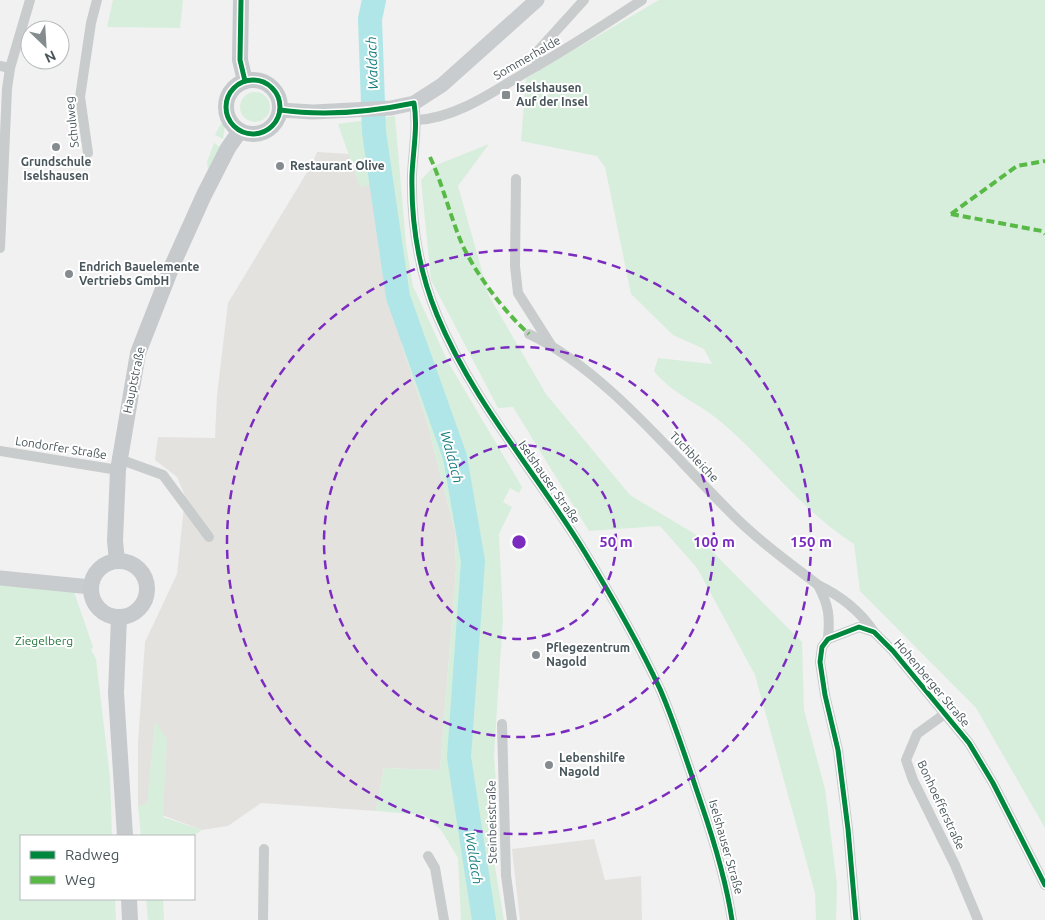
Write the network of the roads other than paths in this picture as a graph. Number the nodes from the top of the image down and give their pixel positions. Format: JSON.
{"nodes":[{"id":1,"x":30,"y":0,"type":"edge"},
{"id":2,"x":97,"y":0,"type":"edge"},
{"id":3,"x":241,"y":0,"type":"edge"},
{"id":4,"x":536,"y":0,"type":"edge"},
{"id":5,"x":584,"y":0,"type":"edge"},
{"id":6,"x":642,"y":0,"type":"edge"},
{"id":7,"x":537,"y":66,"type":"junction"},
{"id":8,"x":5,"y":67,"type":"edge"},
{"id":9,"x":245,"y":81,"type":"junction"},
{"id":10,"x":414,"y":103,"type":"junction"},
{"id":11,"x":280,"y":110,"type":"junction"},
{"id":12,"x":417,"y":120,"type":"junction"},
{"id":13,"x":240,"y":131,"type":"junction"},
{"id":14,"x":88,"y":152,"type":"dead end"},
{"id":15,"x":516,"y":179,"type":"dead end"},
{"id":16,"x":0,"y":248,"type":"edge"},
{"id":17,"x":529,"y":334,"type":"dead end"},
{"id":18,"x":551,"y":345,"type":"junction"},
{"id":19,"x":0,"y":451,"type":"edge"},
{"id":20,"x":119,"y":464,"type":"junction"},
{"id":21,"x":209,"y":537,"type":"dead end"},
{"id":22,"x":117,"y":561,"type":"junction"},
{"id":23,"x":0,"y":578,"type":"edge"},
{"id":24,"x":818,"y":586,"type":"junction"},
{"id":25,"x":91,"y":587,"type":"junction"},
{"id":26,"x":119,"y":617,"type":"junction"},
{"id":27,"x":874,"y":632,"type":"junction"},
{"id":28,"x":828,"y":639,"type":"junction"},
{"id":29,"x":946,"y":713,"type":"junction"},
{"id":30,"x":502,"y":724,"type":"dead end"},
{"id":31,"x":124,"y":835,"type":"edge"},
{"id":32,"x":264,"y":849,"type":"dead end"},
{"id":33,"x":428,"y":856,"type":"dead end"},
{"id":34,"x":1045,"y":885,"type":"edge"},
{"id":35,"x":129,"y":900,"type":"edge"},
{"id":36,"x":857,"y":919,"type":"edge"},
{"id":37,"x":130,"y":920,"type":"edge"},
{"id":38,"x":263,"y":920,"type":"edge"},
{"id":39,"x":444,"y":920,"type":"edge"},
{"id":40,"x":512,"y":920,"type":"edge"},
{"id":41,"x":732,"y":920,"type":"edge"},
{"id":42,"x":978,"y":920,"type":"edge"}],
"edges":[{"from":1,"to":8,"type":"street"},
{"from":2,"to":14,"type":"street","name":"Schulweg"},
{"from":3,"to":9,"type":"main road"},
{"from":4,"to":10,"type":"main road"},
{"from":5,"to":7,"type":"street"},
{"from":6,"to":7,"type":"street","name":"Sommerhalde"},
{"from":7,"to":12,"type":"street","name":"Sommerhalde"},
{"from":8,"to":16,"type":"street"},
{"from":9,"to":11,"type":"main road"},
{"from":9,"to":13,"type":"main road"},
{"from":10,"to":11,"type":"main road"},
{"from":10,"to":12,"type":"street","name":"Iselshauser Straße"},
{"from":11,"to":13,"type":"main road"},
{"from":12,"to":41,"type":"street","name":"Iselshauser Straße"},
{"from":13,"to":20,"type":"main road","name":"Hauptstraße"},
{"from":15,"to":18,"type":"street","name":"Tuchbleiche"},
{"from":17,"to":18,"type":"street","name":"Tuchbleiche"},
{"from":18,"to":24,"type":"street","name":"Tuchbleiche"},
{"from":19,"to":20,"type":"street","name":"Londorfer Straße"},
{"from":20,"to":21,"type":"street","name":"Londorfer Straße"},
{"from":20,"to":22,"type":"main road","name":"Hauptstraße"},
{"from":22,"to":25,"type":"main road"},
{"from":22,"to":26,"type":"main road"},
{"from":23,"to":25,"type":"main road"},
{"from":24,"to":27,"type":"street","name":"Tuchbleiche"},
{"from":24,"to":28,"type":"street","name":"Tuchbleiche"},
{"from":25,"to":26,"type":"main road"},
{"from":26,"to":31,"type":"main road"},
{"from":27,"to":28,"type":"street"},
{"from":27,"to":29,"type":"street","name":"Hohenberger Straße"},
{"from":28,"to":36,"type":"street"},
{"from":29,"to":34,"type":"street","name":"Hohenberger Straße"},
{"from":29,"to":42,"type":"street","name":"Bonhoefferstraße"},
{"from":30,"to":40,"type":"street","name":"Steinbeisstraße"},
{"from":32,"to":38,"type":"street"},
{"from":33,"to":39,"type":"street"},
{"from":35,"to":37,"type":"main road"}]}
